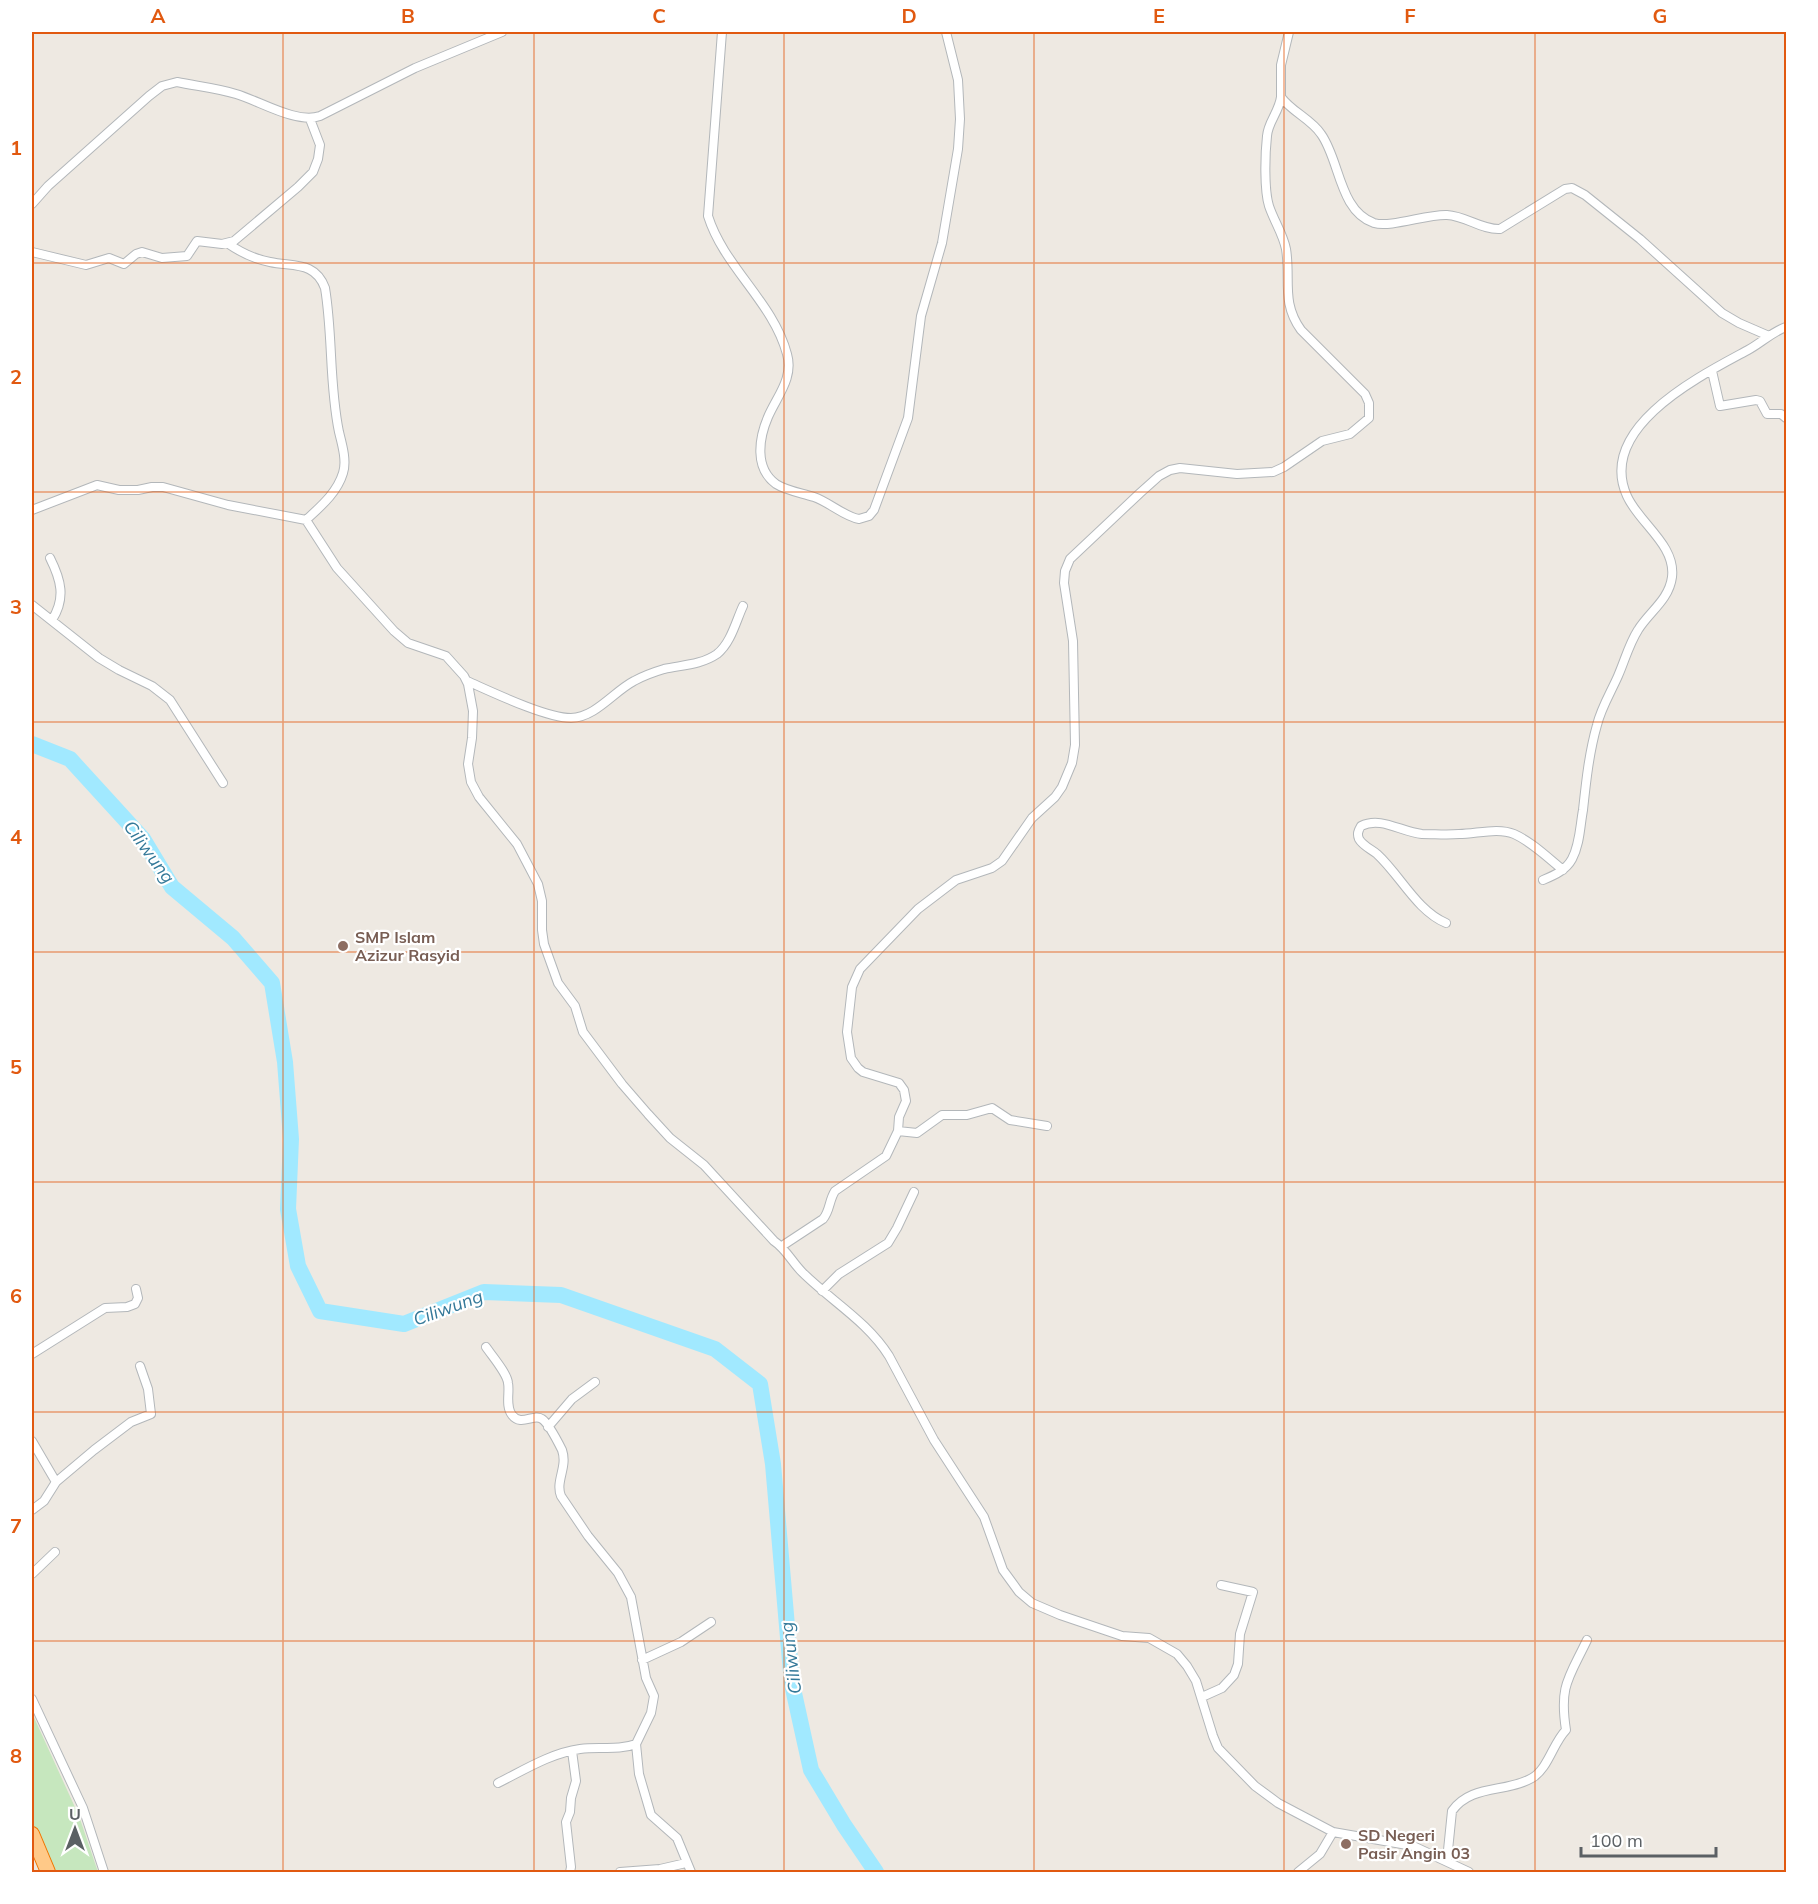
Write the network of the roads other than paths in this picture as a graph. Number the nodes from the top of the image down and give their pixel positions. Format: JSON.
{"nodes":[{"id":1,"x":502,"y":32,"type":"edge"},
{"id":2,"x":722,"y":32,"type":"edge"},
{"id":3,"x":946,"y":32,"type":"edge"},
{"id":4,"x":1289,"y":32,"type":"edge"},
{"id":5,"x":1281,"y":97,"type":"junction"},
{"id":6,"x":310,"y":118,"type":"junction"},
{"id":7,"x":32,"y":204,"type":"edge"},
{"id":8,"x":227,"y":243,"type":"junction"},
{"id":9,"x":32,"y":252,"type":"edge"},
{"id":10,"x":1786,"y":327,"type":"edge"},
{"id":11,"x":1769,"y":336,"type":"junction"},
{"id":12,"x":1712,"y":371,"type":"junction"},
{"id":13,"x":1786,"y":418,"type":"edge"},
{"id":14,"x":32,"y":510,"type":"edge"},
{"id":15,"x":306,"y":520,"type":"junction"},
{"id":16,"x":50,"y":558,"type":"dead end"},
{"id":17,"x":32,"y":605,"type":"edge"},
{"id":18,"x":744,"y":606,"type":"dead end"},
{"id":19,"x":54,"y":616,"type":"junction"},
{"id":20,"x":467,"y":681,"type":"junction"},
{"id":21,"x":223,"y":783,"type":"dead end"},
{"id":22,"x":1563,"y":870,"type":"junction"},
{"id":23,"x":1543,"y":880,"type":"dead end"},
{"id":24,"x":1446,"y":923,"type":"dead end"},
{"id":25,"x":1047,"y":1126,"type":"dead end"},
{"id":26,"x":898,"y":1131,"type":"junction"},
{"id":27,"x":914,"y":1192,"type":"dead end"},
{"id":28,"x":782,"y":1246,"type":"junction"},
{"id":29,"x":136,"y":1289,"type":"dead end"},
{"id":30,"x":822,"y":1291,"type":"junction"},
{"id":31,"x":486,"y":1347,"type":"dead end"},
{"id":32,"x":32,"y":1354,"type":"edge"},
{"id":33,"x":140,"y":1366,"type":"dead end"},
{"id":34,"x":595,"y":1383,"type":"dead end"},
{"id":35,"x":548,"y":1427,"type":"junction"},
{"id":36,"x":32,"y":1441,"type":"edge"},
{"id":37,"x":56,"y":1482,"type":"junction"},
{"id":38,"x":32,"y":1510,"type":"edge"},
{"id":39,"x":55,"y":1552,"type":"dead end"},
{"id":40,"x":32,"y":1574,"type":"edge"},
{"id":41,"x":1221,"y":1585,"type":"dead end"},
{"id":42,"x":711,"y":1622,"type":"dead end"},
{"id":43,"x":1587,"y":1640,"type":"dead end"},
{"id":44,"x":642,"y":1660,"type":"junction"},
{"id":45,"x":1202,"y":1697,"type":"junction"},
{"id":46,"x":32,"y":1699,"type":"edge"},
{"id":47,"x":636,"y":1744,"type":"junction"},
{"id":48,"x":572,"y":1751,"type":"junction"},
{"id":49,"x":498,"y":1783,"type":"dead end"},
{"id":50,"x":1333,"y":1832,"type":"junction"},
{"id":51,"x":32,"y":1834,"type":"edge"},
{"id":52,"x":1446,"y":1860,"type":"junction"},
{"id":53,"x":686,"y":1863,"type":"junction"},
{"id":54,"x":48,"y":1872,"type":"edge"},
{"id":55,"x":104,"y":1872,"type":"edge"},
{"id":56,"x":570,"y":1872,"type":"edge"},
{"id":57,"x":620,"y":1872,"type":"edge"},
{"id":58,"x":692,"y":1872,"type":"edge"},
{"id":59,"x":1299,"y":1872,"type":"edge"},
{"id":60,"x":1469,"y":1872,"type":"edge"}],
"edges":[{"from":1,"to":6,"type":"street"},
{"from":2,"to":3,"type":"street"},
{"from":4,"to":5,"type":"street"},
{"from":5,"to":11,"type":"street"},
{"from":5,"to":26,"type":"street"},
{"from":6,"to":7,"type":"street"},
{"from":6,"to":8,"type":"street"},
{"from":8,"to":9,"type":"street"},
{"from":8,"to":15,"type":"street"},
{"from":10,"to":11,"type":"street"},
{"from":11,"to":12,"type":"street"},
{"from":12,"to":13,"type":"street"},
{"from":12,"to":22,"type":"street"},
{"from":14,"to":15,"type":"street"},
{"from":15,"to":20,"type":"street"},
{"from":16,"to":19,"type":"street"},
{"from":17,"to":19,"type":"street"},
{"from":18,"to":20,"type":"street"},
{"from":19,"to":21,"type":"street"},
{"from":20,"to":28,"type":"street"},
{"from":22,"to":23,"type":"street"},
{"from":22,"to":24,"type":"street"},
{"from":25,"to":26,"type":"street"},
{"from":26,"to":28,"type":"street"},
{"from":27,"to":30,"type":"street"},
{"from":28,"to":30,"type":"street"},
{"from":29,"to":32,"type":"street"},
{"from":30,"to":45,"type":"street"},
{"from":31,"to":35,"type":"street"},
{"from":33,"to":37,"type":"street"},
{"from":34,"to":35,"type":"street"},
{"from":35,"to":44,"type":"street"},
{"from":36,"to":37,"type":"street"},
{"from":37,"to":38,"type":"street"},
{"from":39,"to":40,"type":"street"},
{"from":41,"to":45,"type":"street"},
{"from":42,"to":44,"type":"street"},
{"from":43,"to":52,"type":"street"},
{"from":44,"to":47,"type":"street"},
{"from":45,"to":50,"type":"street"},
{"from":46,"to":55,"type":"street"},
{"from":47,"to":48,"type":"street"},
{"from":47,"to":53,"type":"street"},
{"from":48,"to":49,"type":"street"},
{"from":48,"to":56,"type":"street"},
{"from":50,"to":52,"type":"street"},
{"from":50,"to":59,"type":"street"},
{"from":51,"to":54,"type":"highway"},
{"from":52,"to":60,"type":"street"},
{"from":53,"to":57,"type":"street"},
{"from":53,"to":58,"type":"street"}]}
